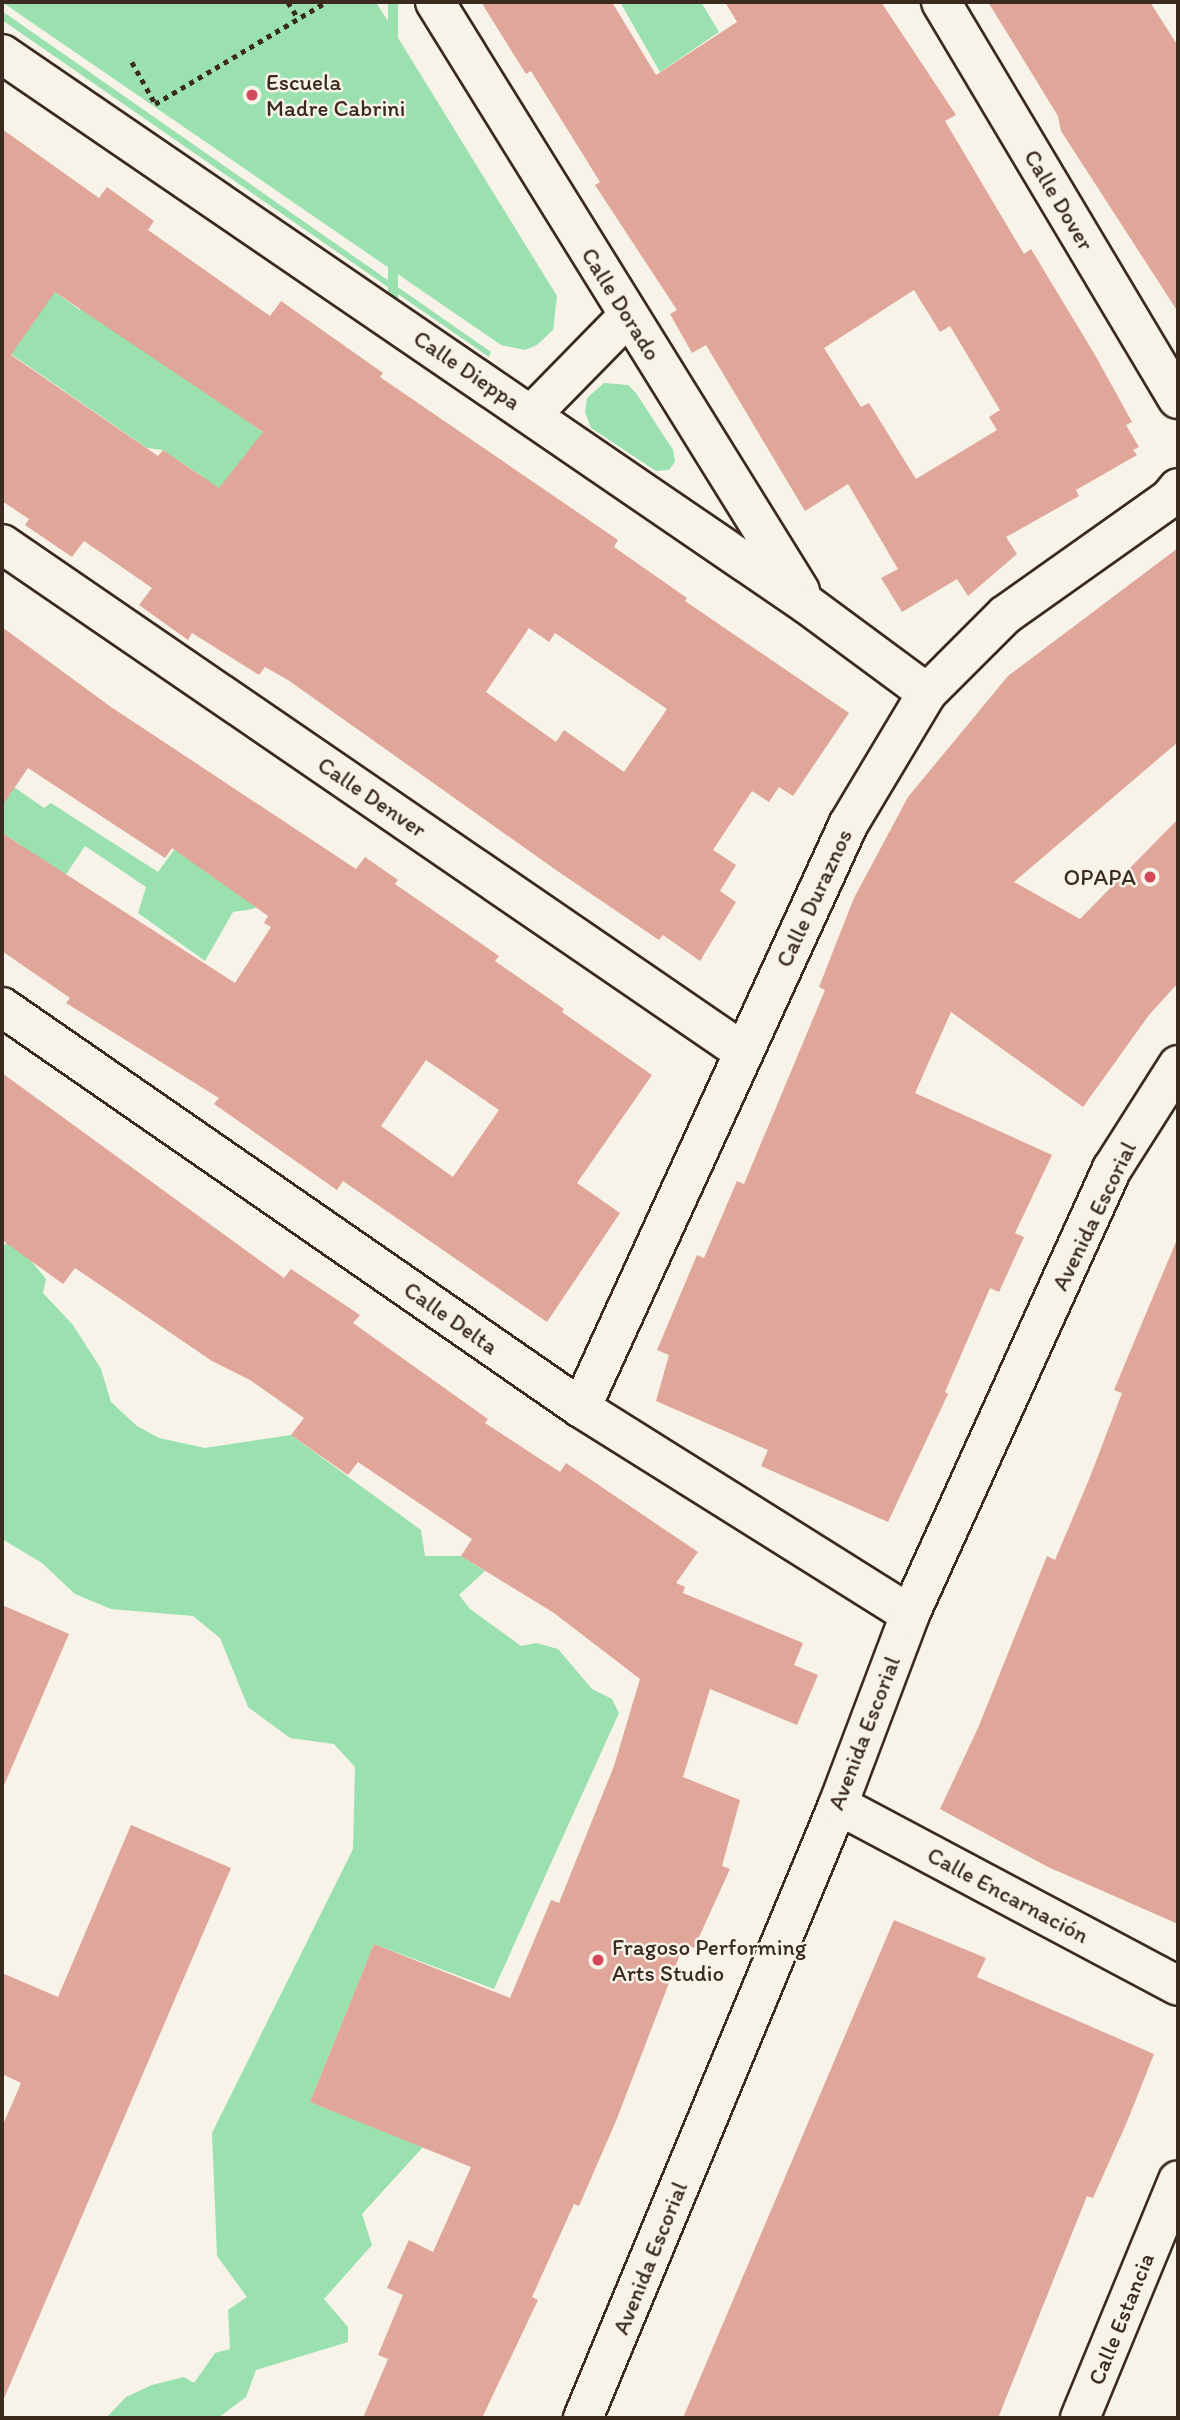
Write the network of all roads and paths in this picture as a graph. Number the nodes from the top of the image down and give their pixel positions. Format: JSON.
{"nodes":[{"id":1,"x":288,"y":2,"type":"edge"},
{"id":2,"x":326,"y":2,"type":"edge"},
{"id":3,"x":435,"y":2,"type":"edge"},
{"id":4,"x":941,"y":2,"type":"edge"},
{"id":5,"x":298,"y":18,"type":"junction"},
{"id":6,"x":2,"y":54,"type":"edge"},
{"id":7,"x":132,"y":62,"type":"dead end"},
{"id":8,"x":155,"y":104,"type":"junction"},
{"id":9,"x":160,"y":112,"type":"dead end"},
{"id":10,"x":628,"y":316,"type":"junction"},
{"id":11,"x":1178,"y":399,"type":"edge"},
{"id":12,"x":532,"y":414,"type":"junction"},
{"id":13,"x":1178,"y":488,"type":"edge"},
{"id":14,"x":2,"y":544,"type":"edge"},
{"id":15,"x":808,"y":605,"type":"junction"},
{"id":16,"x":927,"y":693,"type":"junction"},
{"id":17,"x":2,"y":1007,"type":"edge"},
{"id":18,"x":743,"y":1051,"type":"junction"},
{"id":19,"x":1178,"y":1065,"type":"edge"},
{"id":20,"x":581,"y":1408,"type":"junction"},
{"id":21,"x":910,"y":1614,"type":"junction"},
{"id":22,"x":838,"y":1805,"type":"junction"},
{"id":23,"x":1178,"y":1986,"type":"edge"},
{"id":24,"x":1178,"y":2180,"type":"edge"},
{"id":25,"x":583,"y":2418,"type":"edge"},
{"id":26,"x":1080,"y":2418,"type":"edge"}],
"edges":[{"from":1,"to":5,"type":"path"},
{"from":2,"to":5,"type":"path"},
{"from":3,"to":10,"type":"street","name":"Calle Dorado"},
{"from":4,"to":11,"type":"street","name":"Calle Dover"},
{"from":5,"to":8,"type":"path"},
{"from":6,"to":12,"type":"street","name":"Calle Dieppa"},
{"from":7,"to":8,"type":"path"},
{"from":8,"to":9,"type":"path"},
{"from":10,"to":12,"type":"street"},
{"from":10,"to":15,"type":"street","name":"Calle Dorado"},
{"from":12,"to":15,"type":"street","name":"Calle Dieppa"},
{"from":13,"to":16,"type":"street","name":"Calle Duraznos"},
{"from":14,"to":18,"type":"street","name":"Calle Denver"},
{"from":15,"to":16,"type":"street","name":"Calle Dieppa"},
{"from":16,"to":18,"type":"street","name":"Calle Duraznos"},
{"from":17,"to":20,"type":"street","name":"Calle Delta"},
{"from":18,"to":20,"type":"street","name":"Calle Duraznos"},
{"from":19,"to":21,"type":"street","name":"Avenida Escorial"},
{"from":20,"to":21,"type":"street","name":"Calle Delta"},
{"from":21,"to":22,"type":"street","name":"Avenida Escorial"},
{"from":22,"to":23,"type":"street","name":"Calle Encarnación"},
{"from":22,"to":25,"type":"street","name":"Avenida Escorial"},
{"from":24,"to":26,"type":"street","name":"Calle Estancia"}]}
